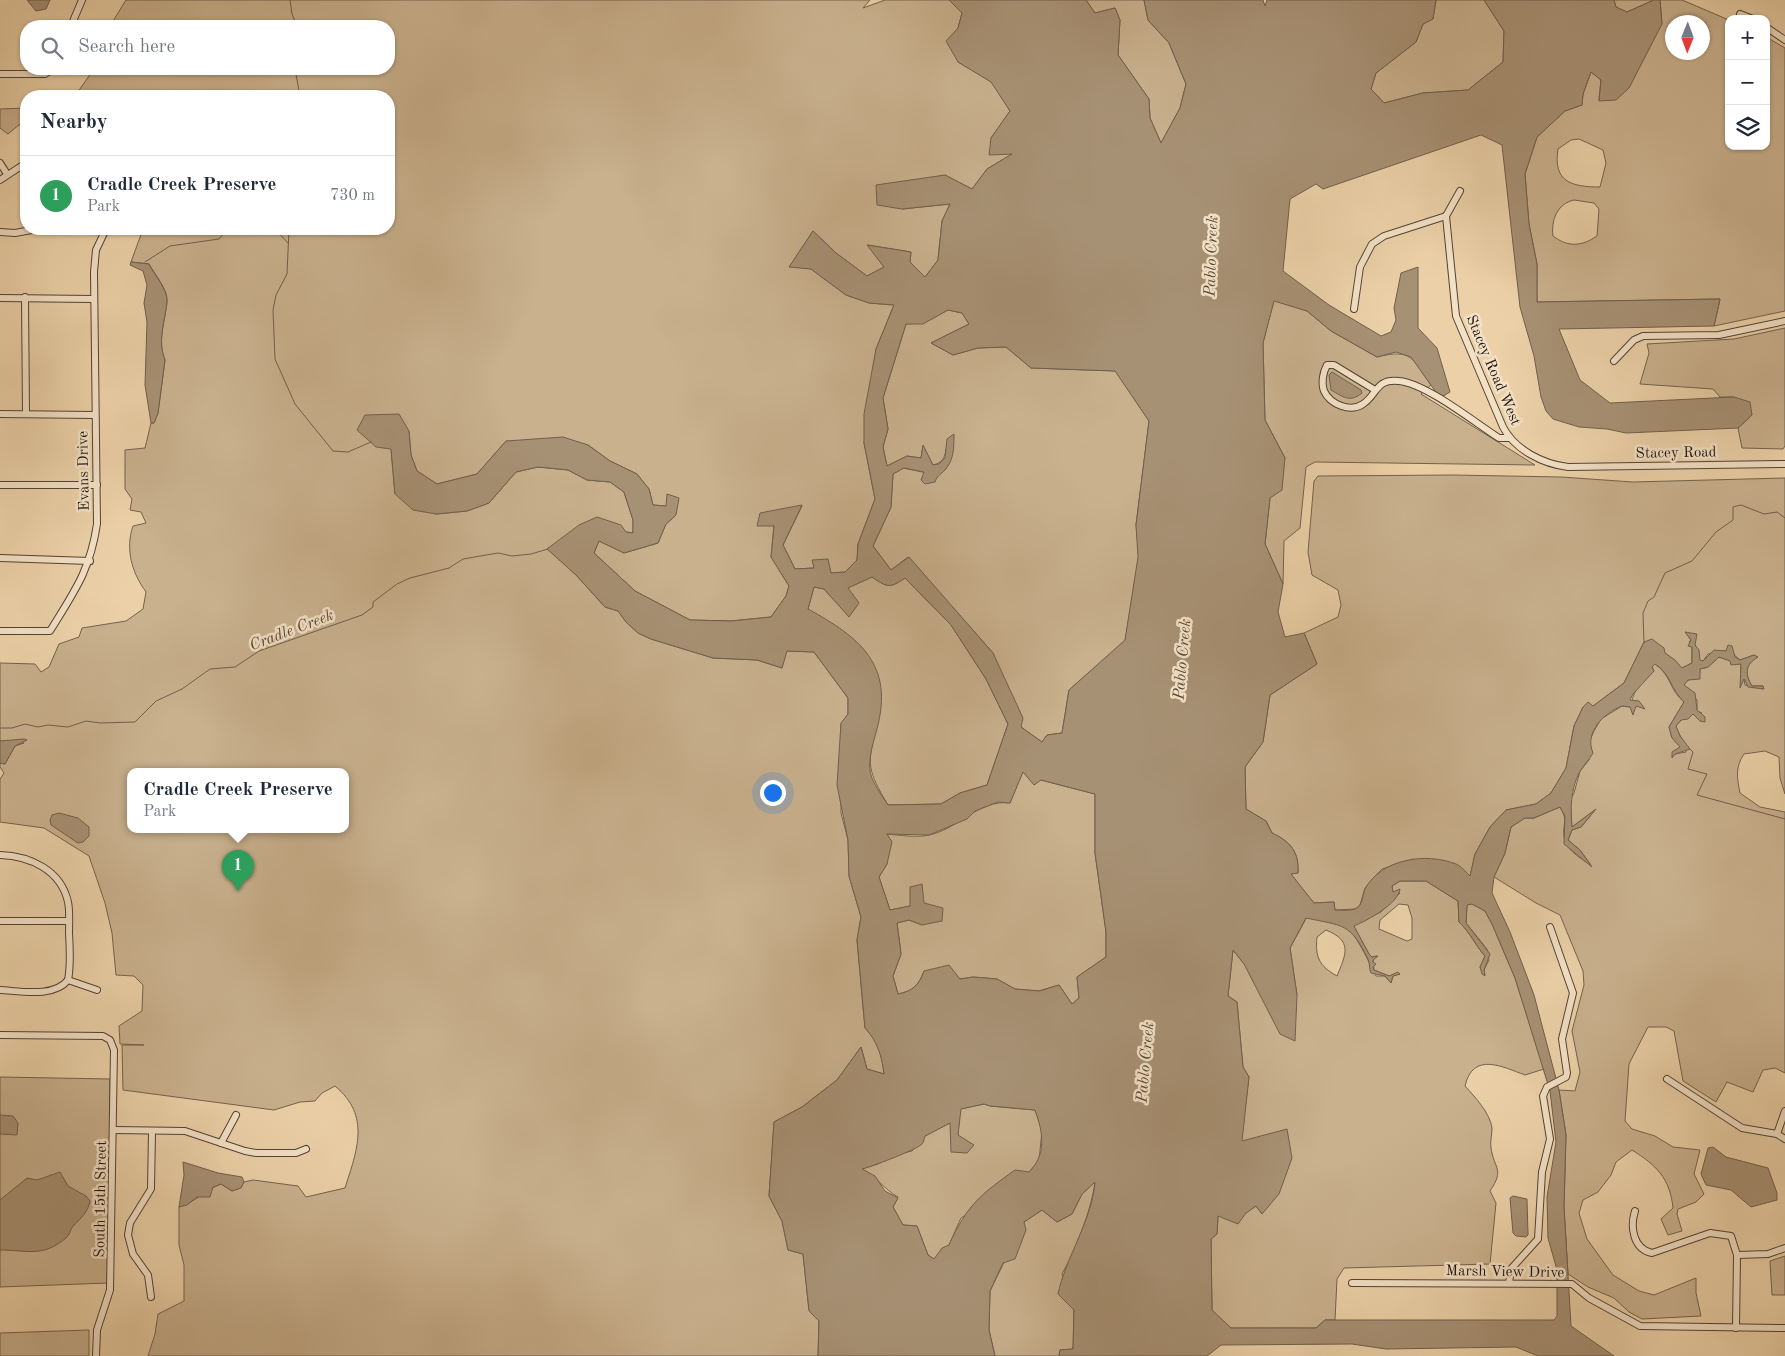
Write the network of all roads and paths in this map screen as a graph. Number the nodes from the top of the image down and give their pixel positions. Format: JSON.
{"nodes":[{"id":1,"x":82,"y":0,"type":"edge"},
{"id":2,"x":74,"y":20,"type":"edge"},
{"id":3,"x":1770,"y":30,"type":"edge"},
{"id":4,"x":1785,"y":40,"type":"edge"},
{"id":5,"x":0,"y":74,"type":"edge"},
{"id":6,"x":20,"y":74,"type":"edge"},
{"id":7,"x":0,"y":163,"type":"edge"},
{"id":8,"x":20,"y":166,"type":"edge"},
{"id":9,"x":7,"y":174,"type":"junction"},
{"id":10,"x":0,"y":180,"type":"edge"},
{"id":11,"x":1460,"y":191,"type":"dead end"},
{"id":12,"x":1446,"y":216,"type":"junction"},
{"id":13,"x":0,"y":232,"type":"edge"},
{"id":14,"x":20,"y":232,"type":"edge"},
{"id":15,"x":103,"y":235,"type":"edge"},
{"id":16,"x":0,"y":298,"type":"edge"},
{"id":17,"x":25,"y":298,"type":"junction"},
{"id":18,"x":94,"y":299,"type":"junction"},
{"id":19,"x":1354,"y":309,"type":"dead end"},
{"id":20,"x":1785,"y":321,"type":"edge"},
{"id":21,"x":1614,"y":361,"type":"dead end"},
{"id":22,"x":1375,"y":390,"type":"junction"},
{"id":23,"x":0,"y":414,"type":"edge"},
{"id":24,"x":26,"y":414,"type":"junction"},
{"id":25,"x":95,"y":415,"type":"junction"},
{"id":26,"x":1509,"y":438,"type":"junction"},
{"id":27,"x":1785,"y":464,"type":"edge"},
{"id":28,"x":1568,"y":467,"type":"joint"},
{"id":29,"x":0,"y":485,"type":"edge"},
{"id":30,"x":97,"y":485,"type":"junction"},
{"id":31,"x":0,"y":558,"type":"edge"},
{"id":32,"x":90,"y":561,"type":"junction"},
{"id":33,"x":0,"y":631,"type":"edge"},
{"id":34,"x":0,"y":854,"type":"edge"},
{"id":35,"x":0,"y":921,"type":"edge"},
{"id":36,"x":68,"y":921,"type":"junction"},
{"id":37,"x":1550,"y":927,"type":"dead end"},
{"id":38,"x":68,"y":980,"type":"junction"},
{"id":39,"x":0,"y":990,"type":"edge"},
{"id":40,"x":97,"y":990,"type":"dead end"},
{"id":41,"x":0,"y":1034,"type":"edge"},
{"id":42,"x":1667,"y":1078,"type":"dead end"},
{"id":43,"x":1785,"y":1111,"type":"edge"},
{"id":44,"x":236,"y":1115,"type":"dead end"},
{"id":45,"x":114,"y":1130,"type":"junction"},
{"id":46,"x":152,"y":1132,"type":"junction"},
{"id":47,"x":1777,"y":1134,"type":"junction"},
{"id":48,"x":1785,"y":1139,"type":"edge"},
{"id":49,"x":221,"y":1143,"type":"junction"},
{"id":50,"x":306,"y":1149,"type":"dead end"},
{"id":51,"x":1635,"y":1211,"type":"dead end"},
{"id":52,"x":1785,"y":1248,"type":"edge"},
{"id":53,"x":1737,"y":1254,"type":"junction"},
{"id":54,"x":1352,"y":1283,"type":"dead end"},
{"id":55,"x":1509,"y":1283,"type":"junction"},
{"id":56,"x":151,"y":1298,"type":"dead end"},
{"id":57,"x":1736,"y":1328,"type":"junction"},
{"id":58,"x":1785,"y":1328,"type":"edge"},
{"id":59,"x":96,"y":1356,"type":"edge"}],
"edges":[{"from":1,"to":2,"type":"street"},
{"from":3,"to":4,"type":"street"},
{"from":5,"to":6,"type":"street"},
{"from":7,"to":9,"type":"street"},
{"from":8,"to":9,"type":"street"},
{"from":9,"to":10,"type":"street"},
{"from":11,"to":12,"type":"street"},
{"from":12,"to":19,"type":"street"},
{"from":12,"to":26,"type":"street","name":"Stacey Road West"},
{"from":13,"to":14,"type":"street"},
{"from":15,"to":18,"type":"street","name":"Evans Drive"},
{"from":16,"to":17,"type":"street"},
{"from":17,"to":18,"type":"street"},
{"from":17,"to":24,"type":"street"},
{"from":18,"to":25,"type":"street","name":"Evans Drive"},
{"from":20,"to":21,"type":"street"},
{"from":22,"to":22,"type":"street"},
{"from":22,"to":26,"type":"street"},
{"from":23,"to":24,"type":"street"},
{"from":24,"to":25,"type":"street"},
{"from":25,"to":30,"type":"street","name":"Evans Drive"},
{"from":26,"to":28,"type":"street","name":"Stacey Road West"},
{"from":27,"to":28,"type":"street","name":"Stacey Road"},
{"from":29,"to":30,"type":"street"},
{"from":30,"to":32,"type":"street","name":"Evans Drive"},
{"from":31,"to":32,"type":"street"},
{"from":32,"to":33,"type":"street","name":"Evans Drive"},
{"from":34,"to":36,"type":"street"},
{"from":35,"to":36,"type":"street"},
{"from":36,"to":38,"type":"street"},
{"from":37,"to":55,"type":"street"},
{"from":38,"to":39,"type":"street"},
{"from":38,"to":40,"type":"street"},
{"from":41,"to":45,"type":"street","name":"South 15th Street"},
{"from":42,"to":47,"type":"street"},
{"from":43,"to":47,"type":"street"},
{"from":44,"to":49,"type":"street"},
{"from":45,"to":46,"type":"street"},
{"from":45,"to":59,"type":"street","name":"South 15th Street"},
{"from":46,"to":49,"type":"street"},
{"from":46,"to":56,"type":"street"},
{"from":47,"to":48,"type":"street"},
{"from":49,"to":50,"type":"street"},
{"from":51,"to":53,"type":"street"},
{"from":52,"to":53,"type":"street"},
{"from":53,"to":57,"type":"street"},
{"from":54,"to":55,"type":"street","name":"Marsh View Drive"},
{"from":55,"to":57,"type":"street","name":"Marsh View Drive"},
{"from":57,"to":58,"type":"street","name":"Marsh View Drive"}]}
